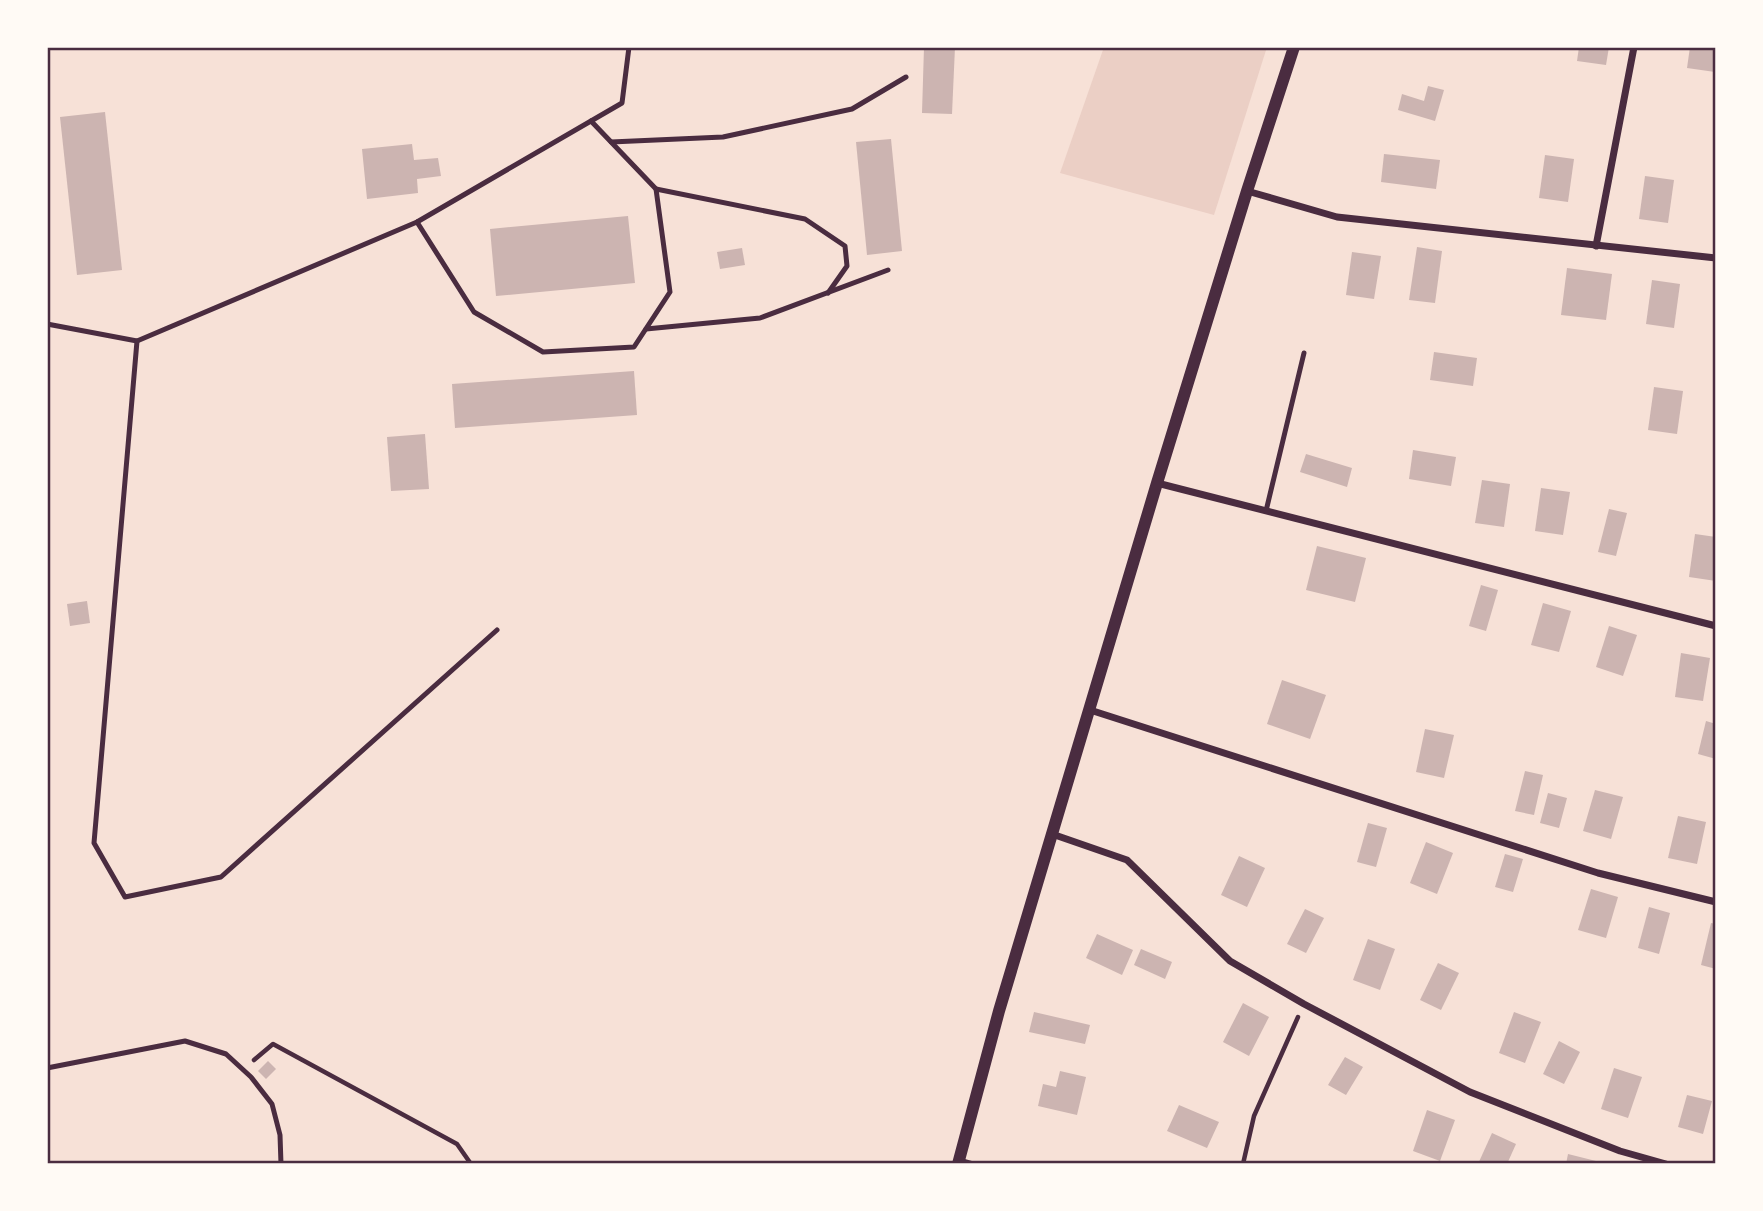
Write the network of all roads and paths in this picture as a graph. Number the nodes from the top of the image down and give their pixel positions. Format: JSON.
{"nodes":[{"id":1,"x":629,"y":47,"type":"edge"},
{"id":2,"x":1294,"y":47,"type":"edge"},
{"id":3,"x":1634,"y":47,"type":"edge"},
{"id":4,"x":906,"y":77,"type":"dead end"},
{"id":5,"x":591,"y":121,"type":"junction"},
{"id":6,"x":611,"y":142,"type":"junction"},
{"id":7,"x":656,"y":189,"type":"junction"},
{"id":8,"x":1247,"y":191,"type":"junction"},
{"id":9,"x":418,"y":222,"type":"junction"},
{"id":10,"x":1596,"y":246,"type":"junction"},
{"id":11,"x":1716,"y":258,"type":"edge"},
{"id":12,"x":888,"y":270,"type":"dead end"},
{"id":13,"x":828,"y":293,"type":"junction"},
{"id":14,"x":47,"y":324,"type":"edge"},
{"id":15,"x":646,"y":329,"type":"junction"},
{"id":16,"x":137,"y":341,"type":"junction"},
{"id":17,"x":1304,"y":353,"type":"dead end"},
{"id":18,"x":1157,"y":483,"type":"junction"},
{"id":19,"x":1266,"y":511,"type":"junction"},
{"id":20,"x":1716,"y":626,"type":"edge"},
{"id":21,"x":497,"y":630,"type":"dead end"},
{"id":22,"x":1090,"y":710,"type":"junction"},
{"id":23,"x":1052,"y":834,"type":"junction"},
{"id":24,"x":1716,"y":902,"type":"edge"},
{"id":25,"x":1304,"y":1004,"type":"junction"},
{"id":26,"x":47,"y":1068,"type":"edge"},
{"id":27,"x":243,"y":1070,"type":"junction"},
{"id":28,"x":959,"y":1162,"type":"edge"},
{"id":29,"x":281,"y":1164,"type":"edge"},
{"id":30,"x":471,"y":1164,"type":"edge"},
{"id":31,"x":973,"y":1164,"type":"edge"},
{"id":32,"x":1243,"y":1164,"type":"edge"},
{"id":33,"x":1666,"y":1164,"type":"edge"}],
"edges":[{"from":1,"to":5,"type":"lane"},
{"from":2,"to":8,"type":"street"},
{"from":3,"to":10,"type":"street"},
{"from":4,"to":6,"type":"lane"},
{"from":5,"to":6,"type":"lane"},
{"from":5,"to":9,"type":"lane"},
{"from":6,"to":7,"type":"lane"},
{"from":7,"to":13,"type":"lane"},
{"from":7,"to":15,"type":"lane"},
{"from":8,"to":10,"type":"street"},
{"from":8,"to":18,"type":"street"},
{"from":9,"to":15,"type":"lane"},
{"from":9,"to":16,"type":"lane"},
{"from":10,"to":11,"type":"street"},
{"from":12,"to":13,"type":"lane"},
{"from":13,"to":15,"type":"lane"},
{"from":14,"to":16,"type":"lane"},
{"from":16,"to":21,"type":"lane"},
{"from":17,"to":19,"type":"lane"},
{"from":18,"to":19,"type":"street"},
{"from":18,"to":22,"type":"street"},
{"from":19,"to":20,"type":"street"},
{"from":22,"to":23,"type":"street"},
{"from":22,"to":24,"type":"street"},
{"from":23,"to":25,"type":"street"},
{"from":23,"to":28,"type":"street"},
{"from":25,"to":32,"type":"path"},
{"from":25,"to":33,"type":"street"},
{"from":26,"to":27,"type":"lane"},
{"from":27,"to":29,"type":"lane"},
{"from":27,"to":30,"type":"path"},
{"from":28,"to":31,"type":"lane"}]}
